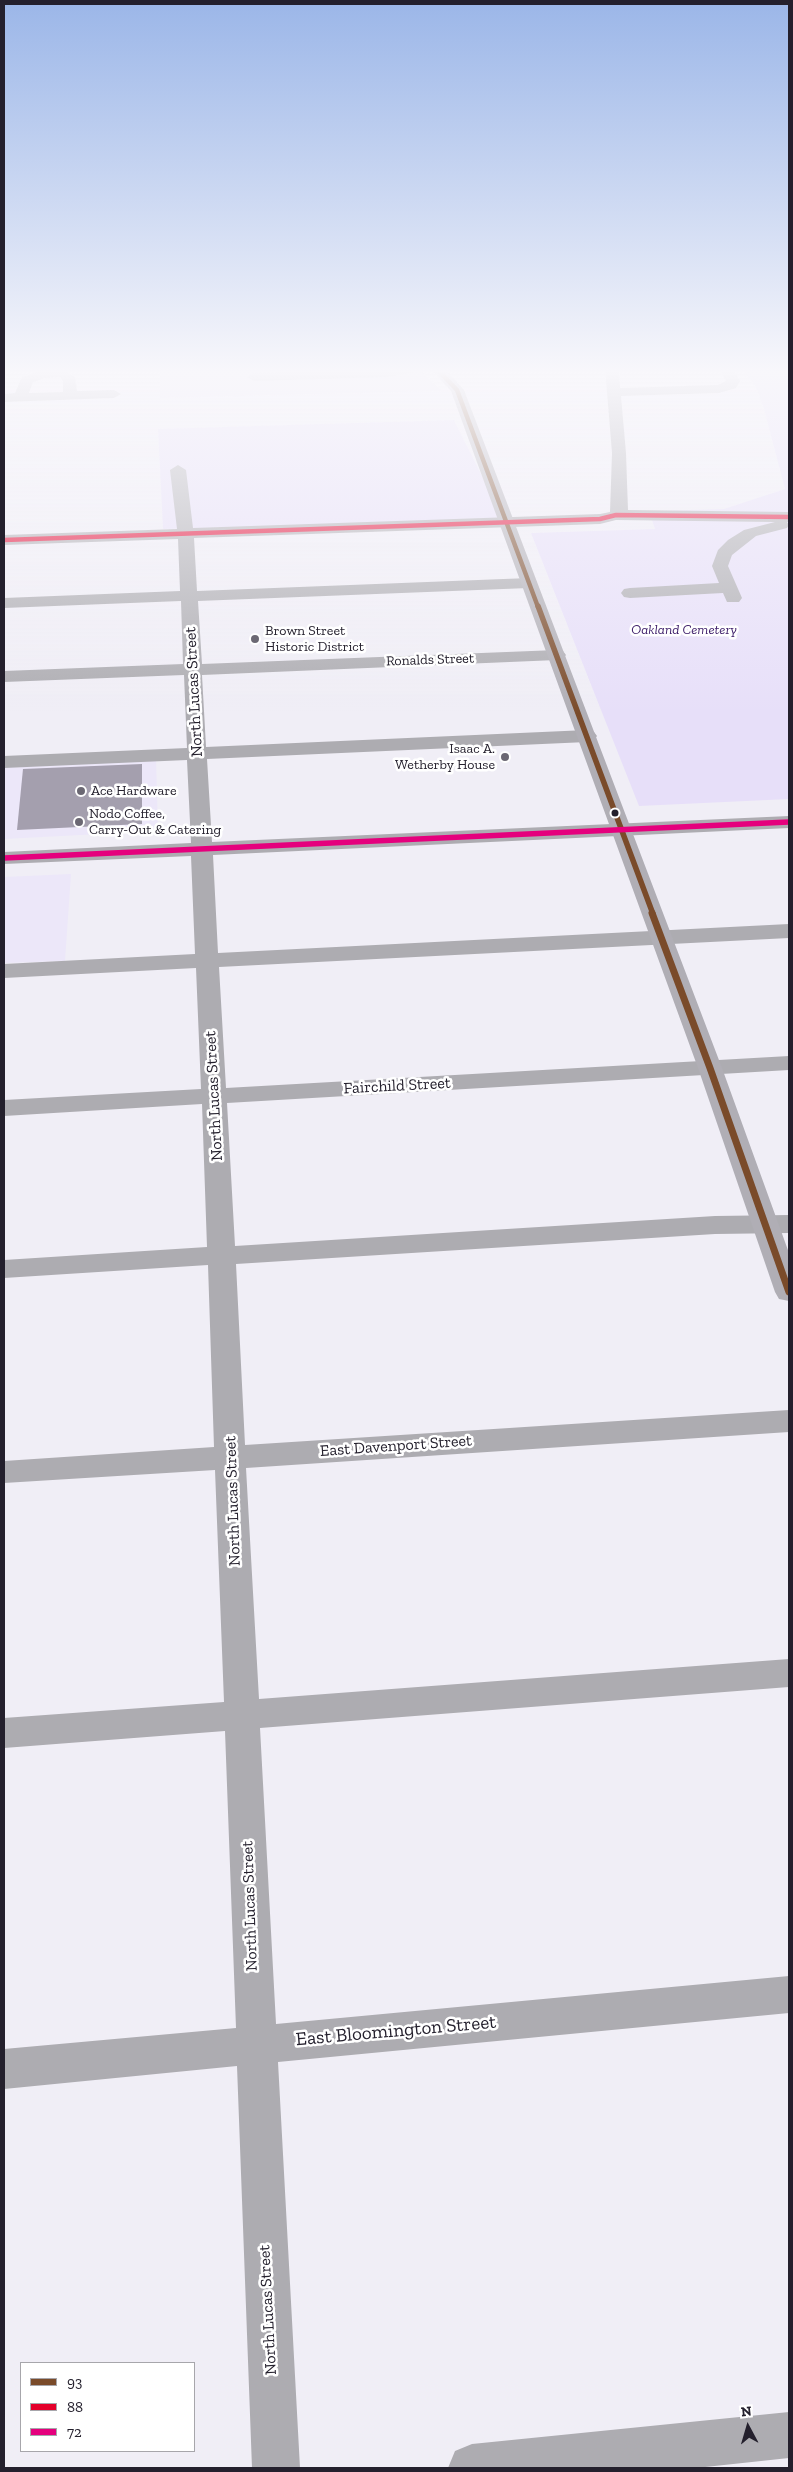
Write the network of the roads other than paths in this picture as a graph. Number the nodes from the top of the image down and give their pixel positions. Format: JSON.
{"nodes":[{"id":1,"x":180,"y":483,"type":"edge"},
{"id":2,"x":492,"y":483,"type":"edge"},
{"id":3,"x":619,"y":483,"type":"edge"},
{"id":4,"x":616,"y":515,"type":"junction"},
{"id":5,"x":789,"y":517,"type":"edge"},
{"id":6,"x":506,"y":522,"type":"junction"},
{"id":7,"x":789,"y":523,"type":"edge"},
{"id":8,"x":186,"y":534,"type":"junction"},
{"id":9,"x":4,"y":540,"type":"edge"},
{"id":10,"x":529,"y":583,"type":"junction"},
{"id":11,"x":630,"y":593,"type":"dead end"},
{"id":12,"x":189,"y":597,"type":"junction"},
{"id":13,"x":4,"y":603,"type":"edge"},
{"id":14,"x":557,"y":655,"type":"junction"},
{"id":15,"x":193,"y":669,"type":"junction"},
{"id":16,"x":4,"y":677,"type":"edge"},
{"id":17,"x":587,"y":736,"type":"junction"},
{"id":18,"x":197,"y":752,"type":"junction"},
{"id":19,"x":4,"y":762,"type":"edge"},
{"id":20,"x":789,"y":822,"type":"edge"},
{"id":21,"x":622,"y":831,"type":"junction"},
{"id":22,"x":202,"y":848,"type":"junction"},
{"id":23,"x":4,"y":858,"type":"edge"},
{"id":24,"x":789,"y":931,"type":"edge"},
{"id":25,"x":662,"y":936,"type":"junction"},
{"id":26,"x":207,"y":960,"type":"junction"},
{"id":27,"x":4,"y":970,"type":"edge"},
{"id":28,"x":789,"y":1063,"type":"edge"},
{"id":29,"x":710,"y":1068,"type":"junction"},
{"id":30,"x":214,"y":1098,"type":"junction"},
{"id":31,"x":4,"y":1108,"type":"edge"},
{"id":32,"x":777,"y":1224,"type":"edge"},
{"id":33,"x":221,"y":1256,"type":"junction"},
{"id":34,"x":4,"y":1269,"type":"edge"},
{"id":35,"x":789,"y":1292,"type":"edge"},
{"id":36,"x":789,"y":1420,"type":"edge"},
{"id":37,"x":231,"y":1457,"type":"junction"},
{"id":38,"x":4,"y":1472,"type":"edge"},
{"id":39,"x":789,"y":1673,"type":"edge"},
{"id":40,"x":242,"y":1714,"type":"junction"},
{"id":41,"x":4,"y":1733,"type":"edge"},
{"id":42,"x":789,"y":1995,"type":"edge"},
{"id":43,"x":256,"y":2043,"type":"junction"},
{"id":44,"x":4,"y":2069,"type":"edge"},
{"id":45,"x":789,"y":2435,"type":"edge"},
{"id":46,"x":276,"y":2468,"type":"edge"},
{"id":47,"x":472,"y":2468,"type":"edge"}],
"edges":[{"from":1,"to":8,"type":"street","name":"North Lucas Street"},
{"from":2,"to":6,"type":"main road"},
{"from":3,"to":4,"type":"street"},
{"from":4,"to":5,"type":"street"},
{"from":4,"to":6,"type":"street"},
{"from":6,"to":8,"type":"street"},
{"from":6,"to":10,"type":"main road"},
{"from":7,"to":11,"type":"street"},
{"from":8,"to":9,"type":"street"},
{"from":8,"to":12,"type":"street","name":"North Lucas Street"},
{"from":10,"to":12,"type":"street"},
{"from":10,"to":14,"type":"main road"},
{"from":12,"to":13,"type":"street"},
{"from":12,"to":15,"type":"street","name":"North Lucas Street"},
{"from":14,"to":15,"type":"street","name":"Ronalds Street"},
{"from":14,"to":17,"type":"main road"},
{"from":15,"to":16,"type":"street","name":"Ronalds Street"},
{"from":15,"to":18,"type":"street","name":"North Lucas Street"},
{"from":17,"to":18,"type":"street"},
{"from":17,"to":21,"type":"main road"},
{"from":18,"to":19,"type":"street"},
{"from":18,"to":22,"type":"street","name":"North Lucas Street"},
{"from":20,"to":21,"type":"street"},
{"from":21,"to":22,"type":"street"},
{"from":21,"to":25,"type":"main road"},
{"from":22,"to":23,"type":"street"},
{"from":22,"to":26,"type":"street","name":"North Lucas Street"},
{"from":24,"to":25,"type":"street"},
{"from":25,"to":26,"type":"street"},
{"from":25,"to":29,"type":"main road"},
{"from":26,"to":27,"type":"street"},
{"from":26,"to":30,"type":"street","name":"North Lucas Street"},
{"from":28,"to":29,"type":"street","name":"Fairchild Street"},
{"from":29,"to":30,"type":"street","name":"Fairchild Street"},
{"from":29,"to":32,"type":"main road"},
{"from":30,"to":31,"type":"street","name":"Fairchild Street"},
{"from":30,"to":33,"type":"street","name":"North Lucas Street"},
{"from":32,"to":33,"type":"street"},
{"from":32,"to":35,"type":"main road"},
{"from":33,"to":34,"type":"street"},
{"from":33,"to":37,"type":"street","name":"North Lucas Street"},
{"from":36,"to":37,"type":"street","name":"East Davenport Street"},
{"from":37,"to":38,"type":"street","name":"East Davenport Street"},
{"from":37,"to":40,"type":"street","name":"North Lucas Street"},
{"from":39,"to":40,"type":"street"},
{"from":40,"to":41,"type":"street"},
{"from":40,"to":43,"type":"street","name":"North Lucas Street"},
{"from":42,"to":43,"type":"street","name":"East Bloomington Street"},
{"from":43,"to":44,"type":"street","name":"East Bloomington Street"},
{"from":43,"to":46,"type":"street","name":"North Lucas Street"},
{"from":45,"to":47,"type":"street"}]}
